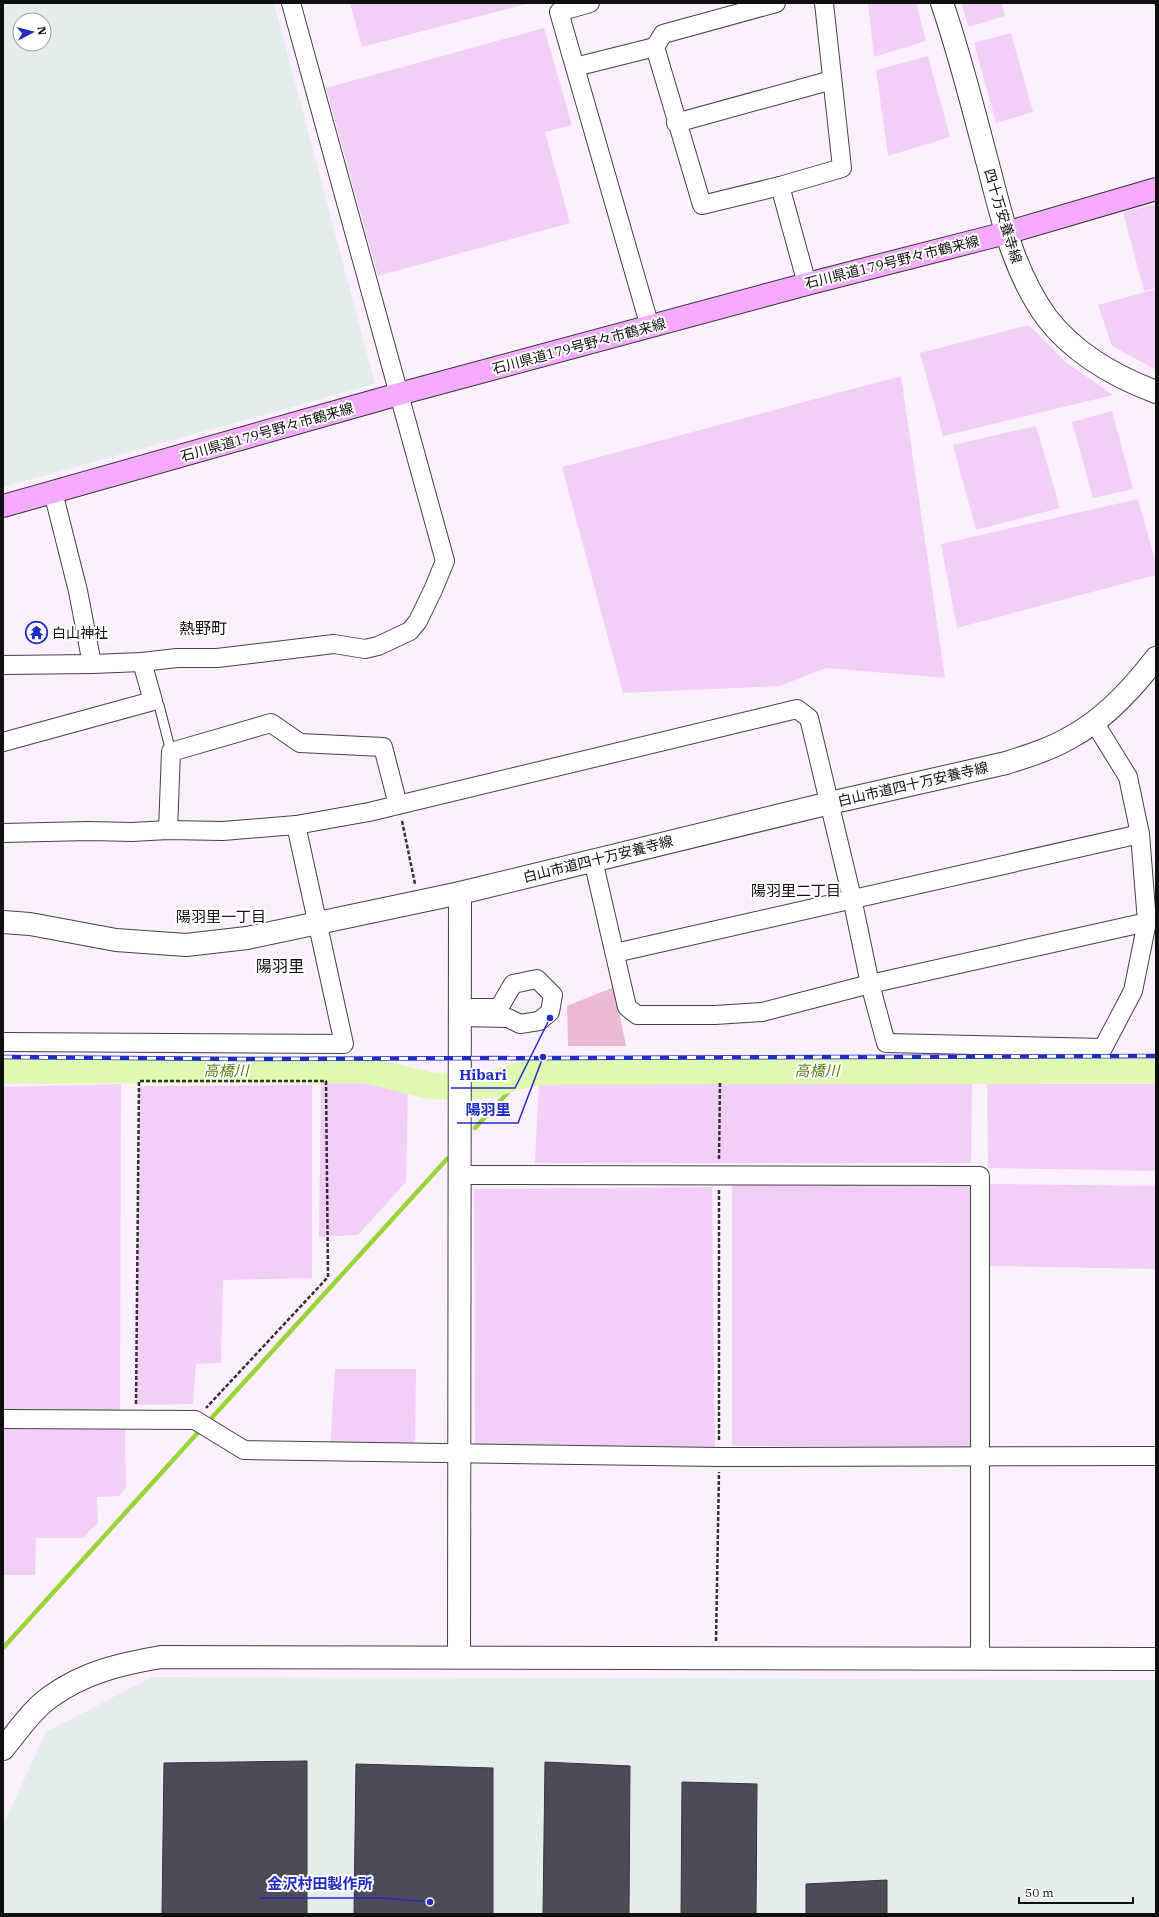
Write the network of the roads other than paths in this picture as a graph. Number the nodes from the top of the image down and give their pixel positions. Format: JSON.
{"nodes":[{"id":1,"x":292,"y":3,"type":"edge"},
{"id":2,"x":590,"y":3,"type":"edge"},
{"id":3,"x":776,"y":3,"type":"edge"},
{"id":4,"x":824,"y":3,"type":"edge"},
{"id":5,"x":942,"y":3,"type":"edge"},
{"id":6,"x":655,"y":47,"type":"junction"},
{"id":7,"x":575,"y":67,"type":"junction"},
{"id":8,"x":832,"y":80,"type":"junction"},
{"id":9,"x":676,"y":123,"type":"junction"},
{"id":10,"x":780,"y":186,"type":"junction"},
{"id":11,"x":1156,"y":189,"type":"edge"},
{"id":12,"x":1006,"y":233,"type":"junction"},
{"id":13,"x":807,"y":284,"type":"junction"},
{"id":14,"x":650,"y":327,"type":"junction"},
{"id":15,"x":1156,"y":392,"type":"edge"},
{"id":16,"x":399,"y":394,"type":"junction"},
{"id":17,"x":53,"y":492,"type":"junction"},
{"id":18,"x":3,"y":506,"type":"edge"},
{"id":19,"x":1156,"y":658,"type":"edge"},
{"id":20,"x":142,"y":662,"type":"junction"},
{"id":21,"x":92,"y":664,"type":"junction"},
{"id":22,"x":3,"y":665,"type":"edge"},
{"id":23,"x":153,"y":701,"type":"junction"},
{"id":24,"x":1094,"y":722,"type":"junction"},
{"id":25,"x":3,"y":742,"type":"edge"},
{"id":26,"x":171,"y":752,"type":"junction"},
{"id":27,"x":830,"y":803,"type":"junction"},
{"id":28,"x":398,"y":804,"type":"junction"},
{"id":29,"x":296,"y":825,"type":"junction"},
{"id":30,"x":168,"y":830,"type":"junction"},
{"id":31,"x":3,"y":833,"type":"edge"},
{"id":32,"x":1140,"y":834,"type":"junction"},
{"id":33,"x":593,"y":860,"type":"junction"},
{"id":34,"x":460,"y":893,"type":"junction"},
{"id":35,"x":852,"y":898,"type":"junction"},
{"id":36,"x":3,"y":922,"type":"edge"},
{"id":37,"x":1147,"y":922,"type":"junction"},
{"id":38,"x":317,"y":924,"type":"junction"},
{"id":39,"x":615,"y":953,"type":"junction"},
{"id":40,"x":870,"y":984,"type":"junction"},
{"id":41,"x":460,"y":1013,"type":"junction"},
{"id":42,"x":3,"y":1042,"type":"edge"},
{"id":43,"x":460,"y":1175,"type":"junction"},
{"id":44,"x":3,"y":1419,"type":"edge"},
{"id":45,"x":459,"y":1454,"type":"junction"},
{"id":46,"x":980,"y":1455,"type":"junction"},
{"id":47,"x":1156,"y":1456,"type":"edge"},
{"id":48,"x":459,"y":1656,"type":"junction"},
{"id":49,"x":980,"y":1659,"type":"junction"},
{"id":50,"x":1156,"y":1659,"type":"edge"},
{"id":51,"x":3,"y":1750,"type":"edge"}],
"edges":[{"from":1,"to":16,"type":"street"},
{"from":2,"to":7,"type":"street"},
{"from":3,"to":6,"type":"street"},
{"from":4,"to":8,"type":"street"},
{"from":5,"to":12,"type":"street","name":"四十万安養寺線"},
{"from":6,"to":7,"type":"street"},
{"from":6,"to":9,"type":"street"},
{"from":7,"to":14,"type":"street"},
{"from":8,"to":9,"type":"street"},
{"from":8,"to":10,"type":"street"},
{"from":9,"to":10,"type":"street"},
{"from":10,"to":13,"type":"street"},
{"from":11,"to":12,"type":"main road","name":"石川県道179号野々市鶴来線"},
{"from":12,"to":13,"type":"main road","name":"石川県道179号野々市鶴来線"},
{"from":12,"to":15,"type":"street","name":"四十万安養寺線"},
{"from":13,"to":14,"type":"main road","name":"石川県道179号野々市鶴来線"},
{"from":14,"to":16,"type":"main road","name":"石川県道179号野々市鶴来線"},
{"from":16,"to":17,"type":"main road","name":"石川県道179号野々市鶴来線"},
{"from":16,"to":20,"type":"street"},
{"from":17,"to":18,"type":"main road","name":"石川県道179号野々市鶴来線"},
{"from":17,"to":21,"type":"street"},
{"from":19,"to":24,"type":"street","name":"白山市道四十万安養寺線"},
{"from":20,"to":21,"type":"street"},
{"from":20,"to":23,"type":"street"},
{"from":21,"to":22,"type":"street"},
{"from":23,"to":25,"type":"street"},
{"from":23,"to":26,"type":"lane"},
{"from":24,"to":27,"type":"street","name":"白山市道四十万安養寺線"},
{"from":24,"to":32,"type":"street"},
{"from":26,"to":28,"type":"street"},
{"from":26,"to":30,"type":"street"},
{"from":27,"to":28,"type":"street"},
{"from":27,"to":33,"type":"street","name":"白山市道四十万安養寺線"},
{"from":27,"to":35,"type":"street"},
{"from":28,"to":29,"type":"street"},
{"from":29,"to":30,"type":"street"},
{"from":29,"to":38,"type":"street"},
{"from":30,"to":31,"type":"street"},
{"from":32,"to":35,"type":"street"},
{"from":32,"to":37,"type":"street"},
{"from":33,"to":34,"type":"street","name":"白山市道四十万安養寺線"},
{"from":33,"to":39,"type":"street"},
{"from":34,"to":38,"type":"street","name":"白山市道四十万安養寺線"},
{"from":34,"to":41,"type":"street"},
{"from":35,"to":39,"type":"street"},
{"from":35,"to":40,"type":"street"},
{"from":36,"to":38,"type":"street","name":"白山市道四十万安養寺線"},
{"from":37,"to":40,"type":"street"},
{"from":37,"to":40,"type":"street"},
{"from":38,"to":42,"type":"street"},
{"from":39,"to":40,"type":"street"},
{"from":41,"to":41,"type":"street"},
{"from":41,"to":43,"type":"street"},
{"from":43,"to":45,"type":"street"},
{"from":43,"to":46,"type":"street"},
{"from":44,"to":45,"type":"street"},
{"from":45,"to":46,"type":"street"},
{"from":45,"to":48,"type":"street"},
{"from":46,"to":47,"type":"street"},
{"from":46,"to":49,"type":"street"},
{"from":48,"to":49,"type":"street"},
{"from":48,"to":51,"type":"street"},
{"from":49,"to":50,"type":"street"}]}
